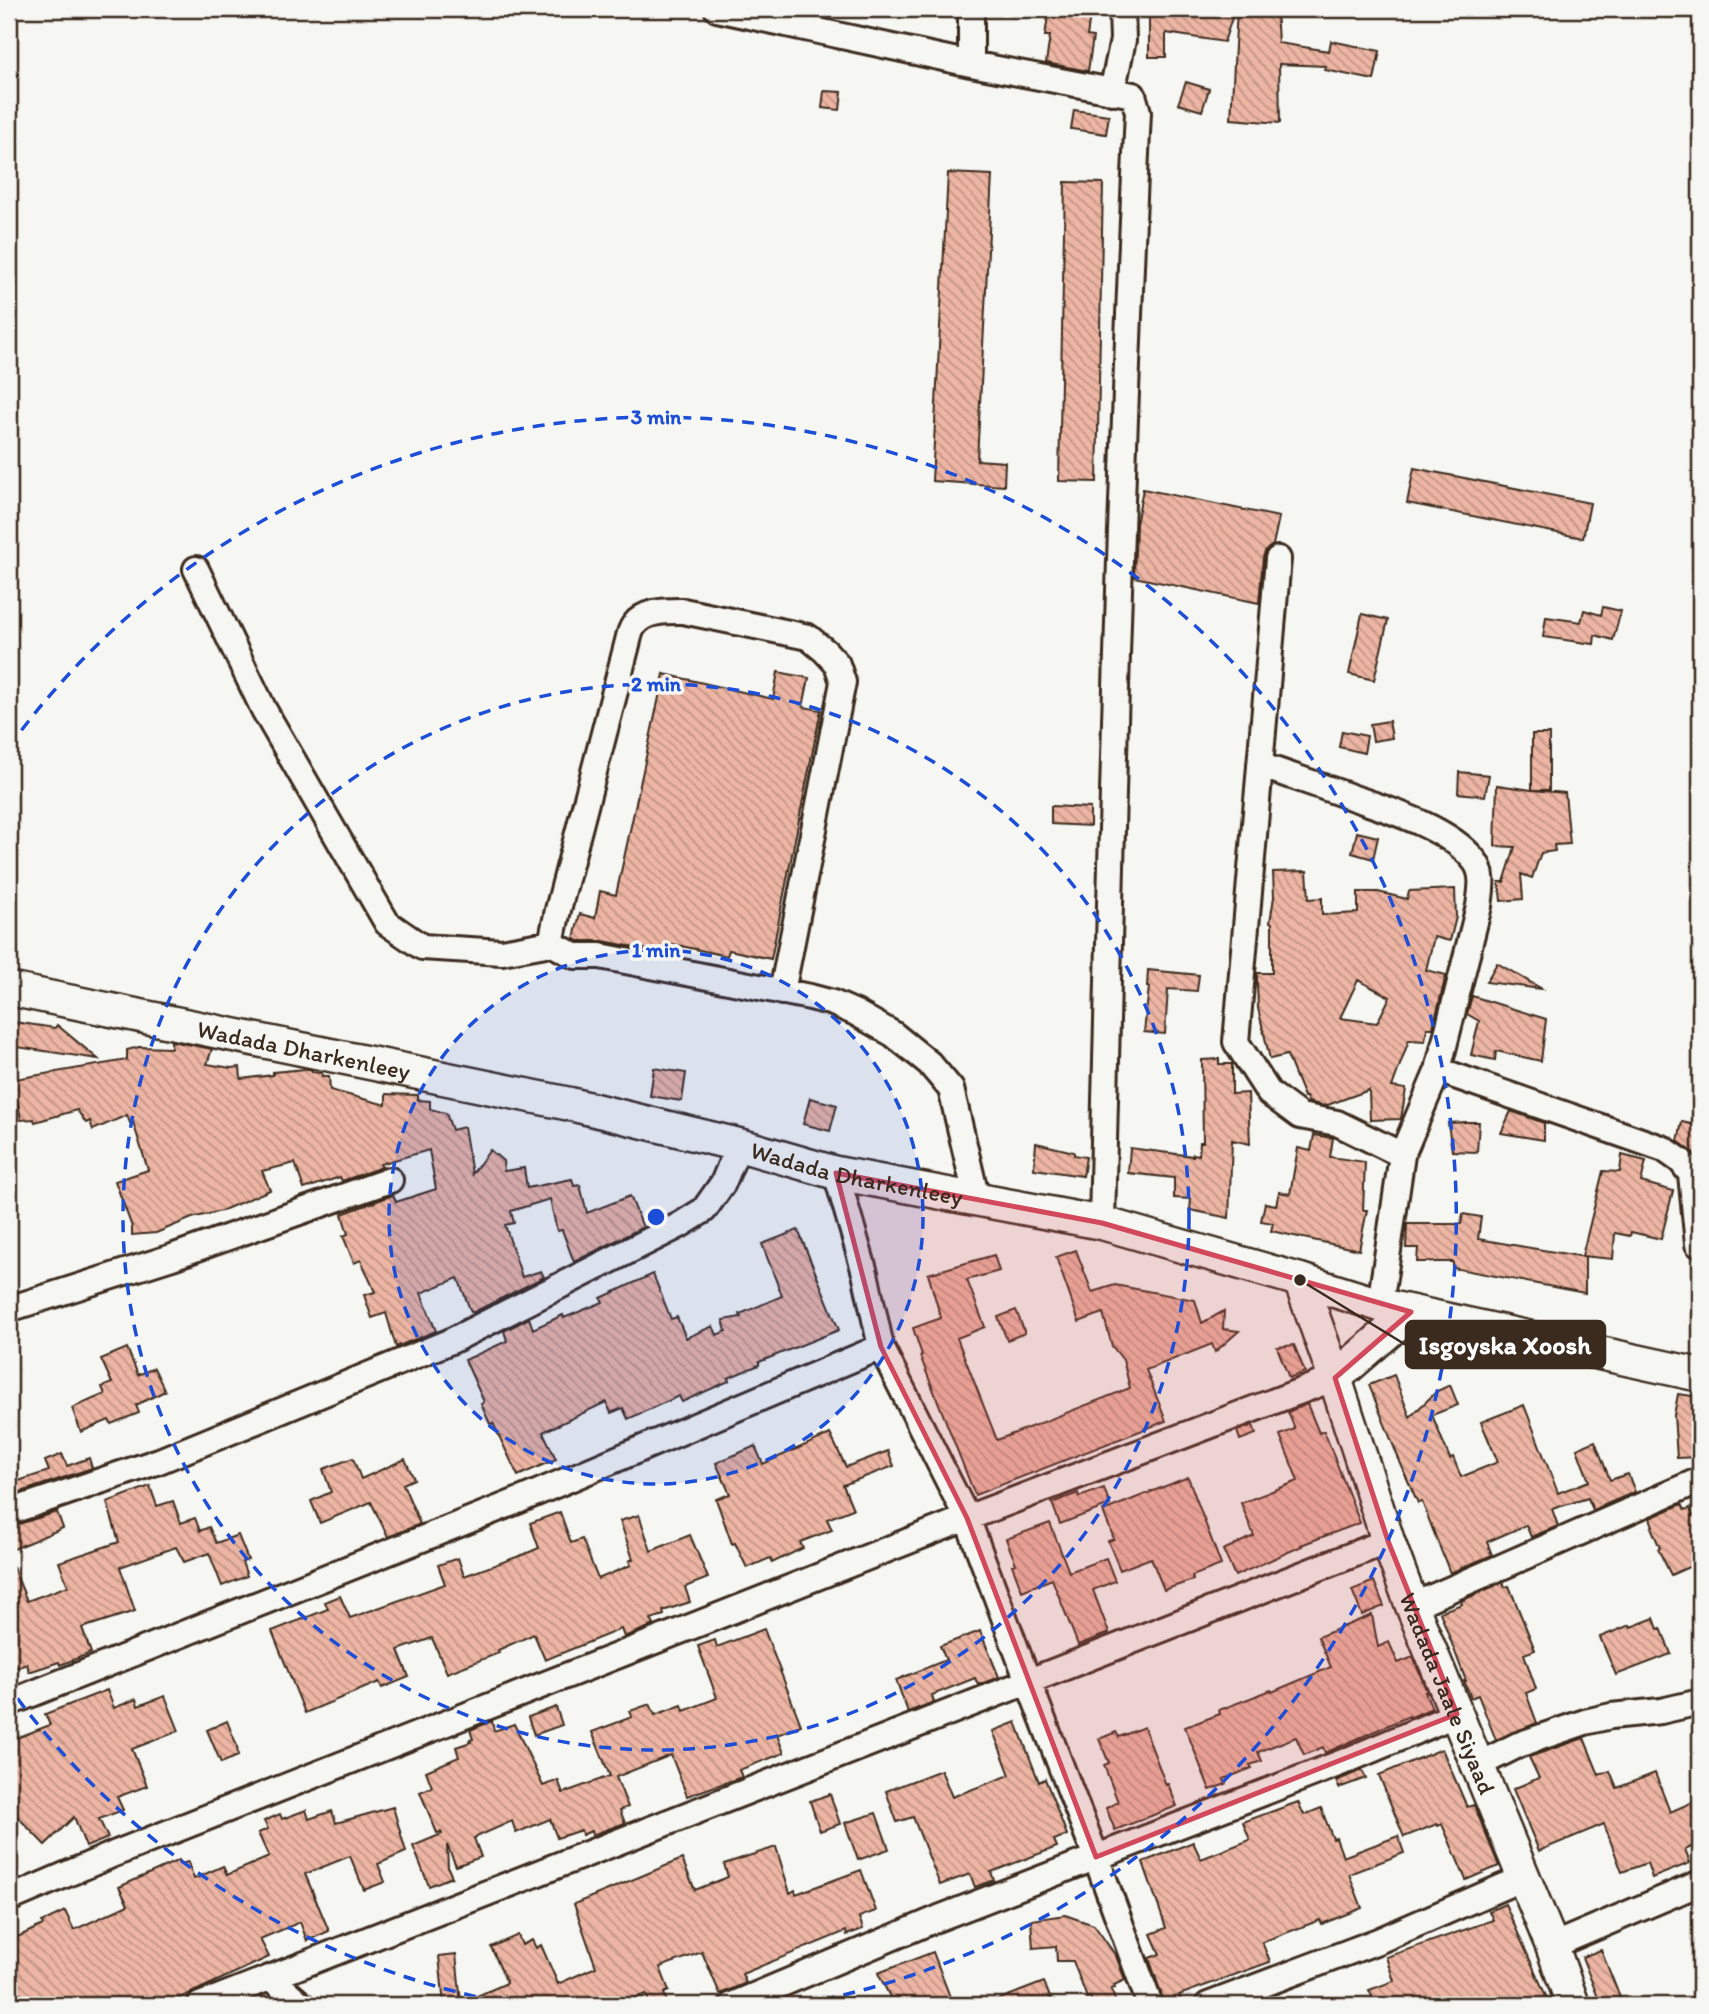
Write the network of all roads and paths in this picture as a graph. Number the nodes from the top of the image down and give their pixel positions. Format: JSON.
{"nodes":[{"id":1,"x":717,"y":9,"type":"edge"},
{"id":2,"x":971,"y":9,"type":"edge"},
{"id":3,"x":1122,"y":9,"type":"edge"},
{"id":4,"x":775,"y":15,"type":"edge"},
{"id":5,"x":971,"y":64,"type":"junction"},
{"id":6,"x":1112,"y":92,"type":"junction"},
{"id":7,"x":1278,"y":559,"type":"dead end"},
{"id":8,"x":197,"y":569,"type":"dead end"},
{"id":9,"x":1260,"y":765,"type":"junction"},
{"id":10,"x":551,"y":943,"type":"junction"},
{"id":11,"x":9,"y":989,"type":"edge"},
{"id":12,"x":782,"y":992,"type":"junction"},
{"id":13,"x":1438,"y":1070,"type":"junction"},
{"id":14,"x":739,"y":1145,"type":"junction"},
{"id":15,"x":1402,"y":1155,"type":"junction"},
{"id":16,"x":836,"y":1173,"type":"junction"},
{"id":17,"x":390,"y":1180,"type":"dead end"},
{"id":18,"x":977,"y":1200,"type":"junction"},
{"id":19,"x":1102,"y":1223,"type":"junction"},
{"id":20,"x":1698,"y":1244,"type":"dead end"},
{"id":21,"x":1300,"y":1280,"type":"junction"},
{"id":22,"x":1380,"y":1305,"type":"junction"},
{"id":23,"x":9,"y":1309,"type":"edge"},
{"id":24,"x":1411,"y":1312,"type":"junction"},
{"id":25,"x":881,"y":1347,"type":"junction"},
{"id":26,"x":1700,"y":1375,"type":"edge"},
{"id":27,"x":1335,"y":1378,"type":"junction"},
{"id":28,"x":1700,"y":1480,"type":"edge"},
{"id":29,"x":9,"y":1512,"type":"edge"},
{"id":30,"x":967,"y":1518,"type":"junction"},
{"id":31,"x":1388,"y":1541,"type":"junction"},
{"id":32,"x":1412,"y":1606,"type":"junction"},
{"id":33,"x":1028,"y":1681,"type":"junction"},
{"id":34,"x":1700,"y":1702,"type":"edge"},
{"id":35,"x":9,"y":1703,"type":"edge"},
{"id":36,"x":1457,"y":1714,"type":"junction"},
{"id":37,"x":1478,"y":1765,"type":"junction"},
{"id":38,"x":1097,"y":1857,"type":"junction"},
{"id":39,"x":1523,"y":1878,"type":"junction"},
{"id":40,"x":1700,"y":1883,"type":"edge"},
{"id":41,"x":9,"y":1899,"type":"edge"},
{"id":42,"x":1552,"y":1946,"type":"junction"},
{"id":43,"x":271,"y":1978,"type":"junction"},
{"id":44,"x":200,"y":2005,"type":"edge"},
{"id":45,"x":302,"y":2005,"type":"edge"},
{"id":46,"x":732,"y":2005,"type":"edge"},
{"id":47,"x":1150,"y":2005,"type":"edge"},
{"id":48,"x":1208,"y":2005,"type":"edge"},
{"id":49,"x":1573,"y":2005,"type":"edge"}],
"edges":[{"from":1,"to":4,"type":"street"},
{"from":2,"to":5,"type":"street"},
{"from":3,"to":6,"type":"street"},
{"from":4,"to":5,"type":"street"},
{"from":5,"to":6,"type":"street"},
{"from":6,"to":19,"type":"street"},
{"from":7,"to":9,"type":"street"},
{"from":8,"to":10,"type":"street"},
{"from":9,"to":13,"type":"street"},
{"from":9,"to":15,"type":"street"},
{"from":10,"to":12,"type":"street"},
{"from":10,"to":12,"type":"street"},
{"from":11,"to":14,"type":"main road","name":"Wadada Dharkenleey"},
{"from":12,"to":18,"type":"street"},
{"from":13,"to":15,"type":"street"},
{"from":13,"to":20,"type":"street"},
{"from":14,"to":16,"type":"main road","name":"Wadada Dharkenleey"},
{"from":14,"to":29,"type":"street"},
{"from":15,"to":22,"type":"street"},
{"from":16,"to":18,"type":"main road","name":"Wadada Dharkenleey"},
{"from":16,"to":25,"type":"street"},
{"from":17,"to":23,"type":"street"},
{"from":18,"to":19,"type":"main road","name":"Wadada Dharkenleey"},
{"from":19,"to":21,"type":"main road","name":"Wadada Dharkenleey"},
{"from":21,"to":22,"type":"main road","name":"Wadada Dharkenleey"},
{"from":21,"to":27,"type":"main road","name":"Wadada Jaale Siyaad"},
{"from":22,"to":24,"type":"main road","name":"Wadada Dharkenleey"},
{"from":24,"to":26,"type":"main road","name":"Wadada Dharkenleey"},
{"from":24,"to":27,"type":"main road"},
{"from":25,"to":30,"type":"street"},
{"from":25,"to":35,"type":"street"},
{"from":27,"to":30,"type":"street"},
{"from":27,"to":31,"type":"main road","name":"Wadada Jaale Siyaad"},
{"from":28,"to":32,"type":"street"},
{"from":30,"to":33,"type":"street"},
{"from":30,"to":41,"type":"street"},
{"from":31,"to":32,"type":"main road","name":"Wadada Jaale Siyaad"},
{"from":31,"to":33,"type":"street"},
{"from":32,"to":36,"type":"main road","name":"Wadada Jaale Siyaad"},
{"from":33,"to":38,"type":"street"},
{"from":33,"to":43,"type":"street"},
{"from":34,"to":37,"type":"street"},
{"from":36,"to":37,"type":"main road","name":"Wadada Jaale Siyaad"},
{"from":36,"to":38,"type":"street"},
{"from":37,"to":39,"type":"main road","name":"Wadada Jaale Siyaad"},
{"from":38,"to":46,"type":"street"},
{"from":38,"to":47,"type":"street"},
{"from":39,"to":42,"type":"main road","name":"Wadada Jaale Siyaad"},
{"from":39,"to":48,"type":"street"},
{"from":40,"to":42,"type":"street"},
{"from":42,"to":49,"type":"main road","name":"Wadada Jaale Siyaad"},
{"from":43,"to":44,"type":"street"},
{"from":43,"to":45,"type":"street"}]}
